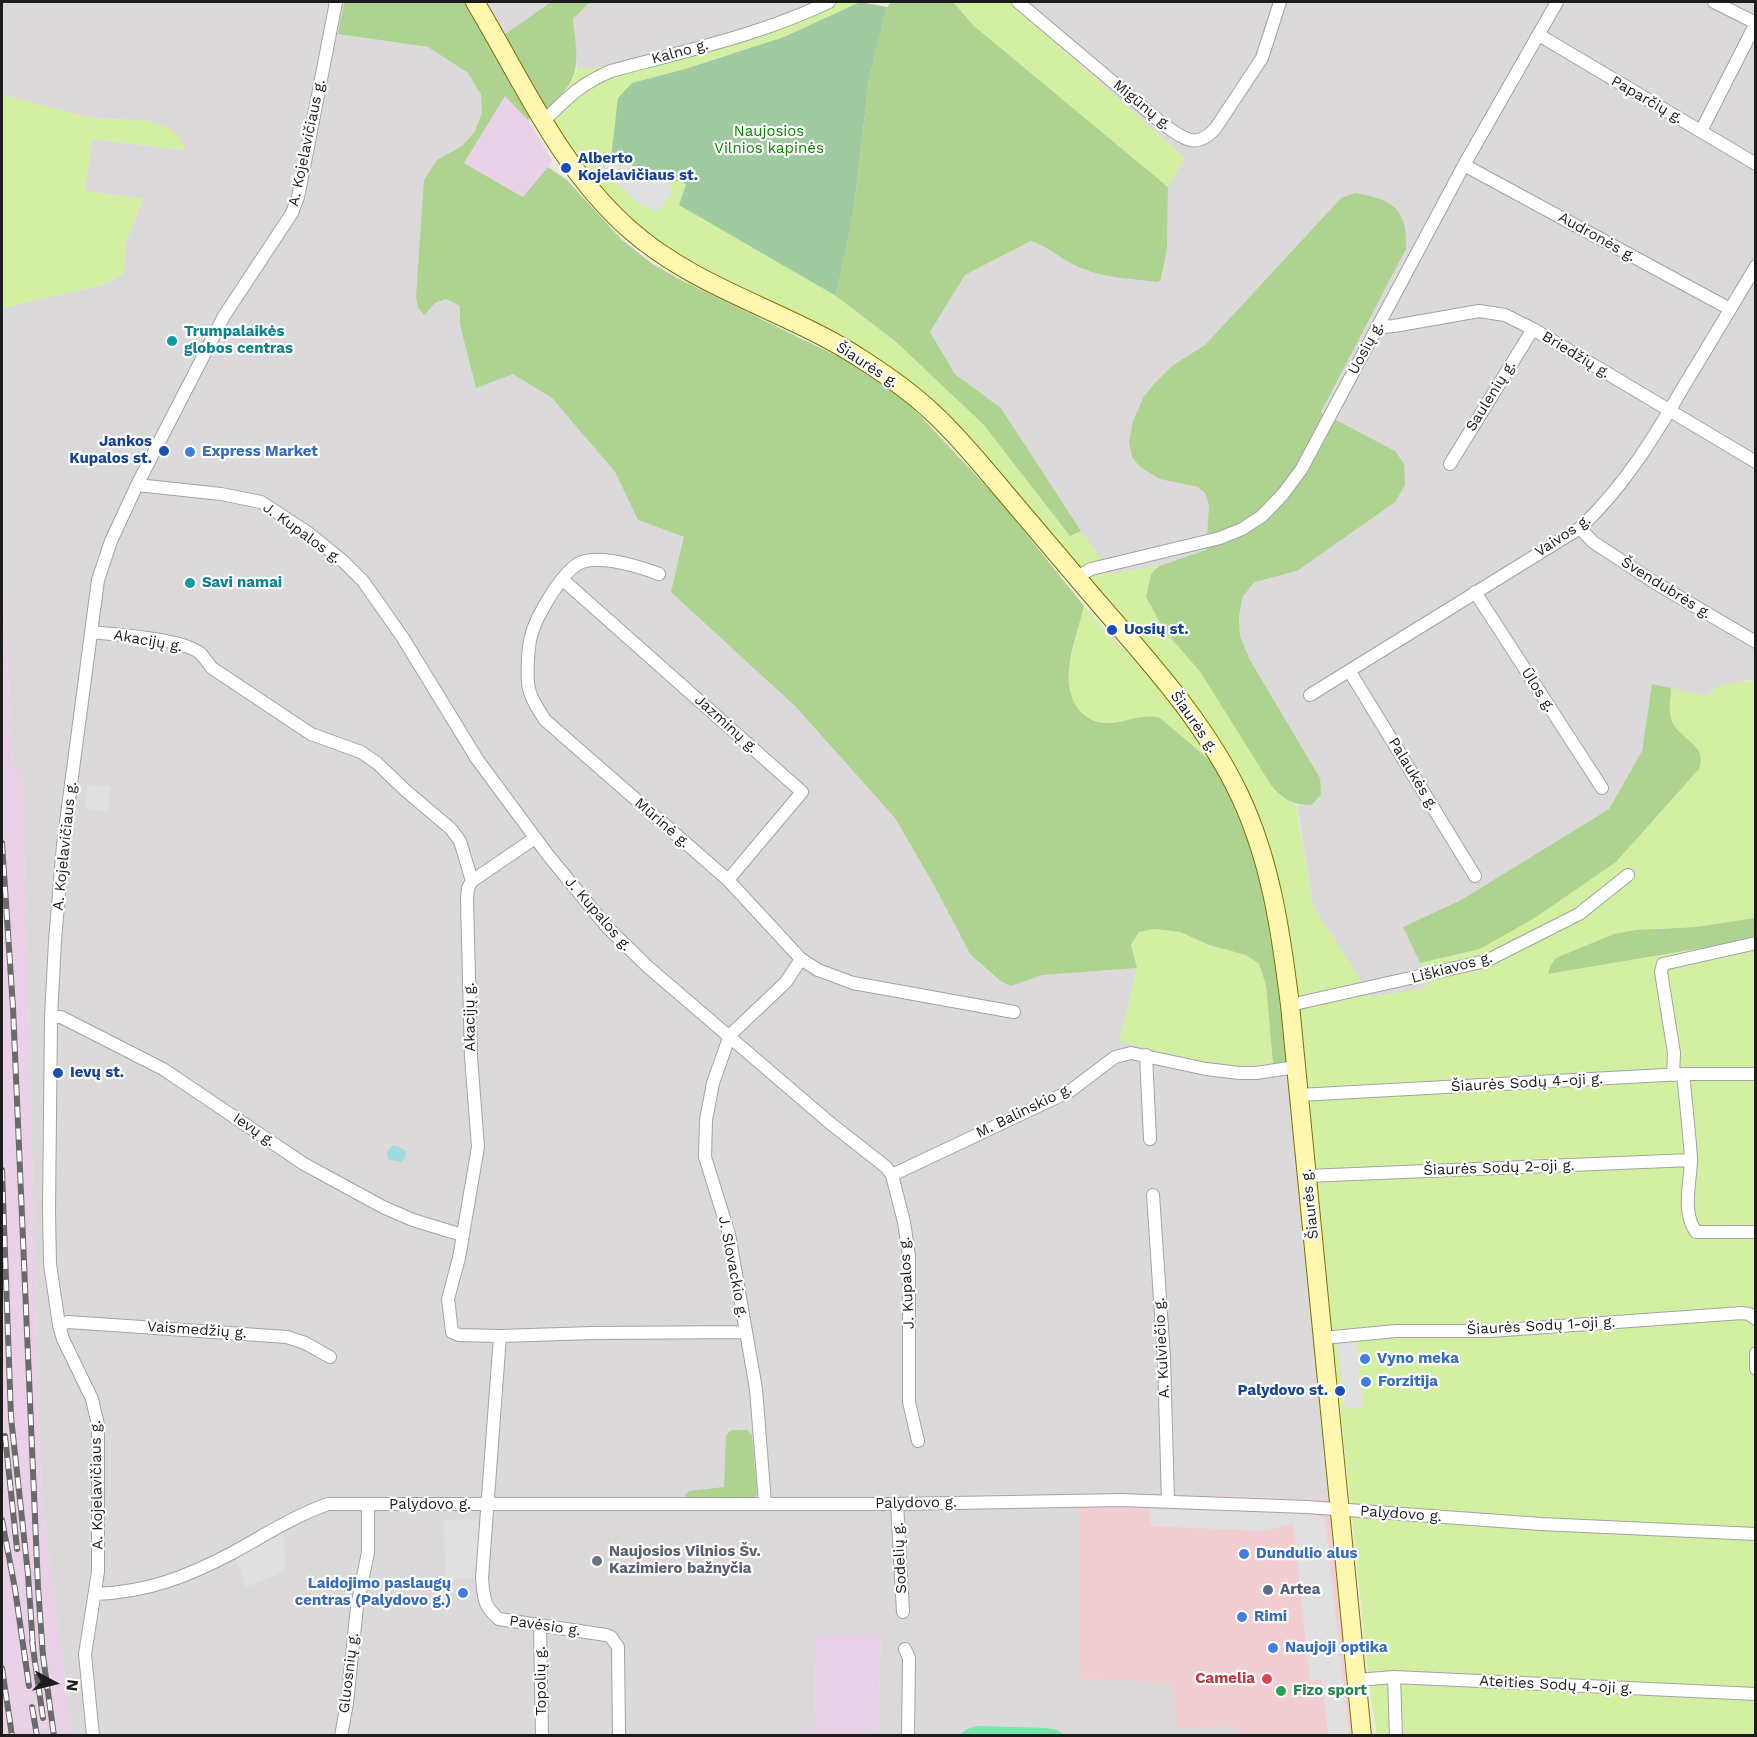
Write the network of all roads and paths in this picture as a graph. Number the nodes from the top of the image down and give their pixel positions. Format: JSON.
{"nodes":[{"id":1,"x":336,"y":2,"type":"edge"},
{"id":2,"x":475,"y":2,"type":"edge"},
{"id":3,"x":829,"y":2,"type":"edge"},
{"id":4,"x":1018,"y":2,"type":"edge"},
{"id":5,"x":1280,"y":2,"type":"edge"},
{"id":6,"x":1557,"y":2,"type":"edge"},
{"id":7,"x":1714,"y":2,"type":"edge"},
{"id":8,"x":1755,"y":23,"type":"edge"},
{"id":9,"x":1539,"y":35,"type":"junction"},
{"id":10,"x":543,"y":122,"type":"junction"},
{"id":11,"x":1701,"y":131,"type":"junction"},
{"id":12,"x":1755,"y":164,"type":"edge"},
{"id":13,"x":1464,"y":165,"type":"junction"},
{"id":14,"x":1755,"y":266,"type":"edge"},
{"id":15,"x":1730,"y":309,"type":"junction"},
{"id":16,"x":1379,"y":324,"type":"junction"},
{"id":17,"x":1533,"y":329,"type":"junction"},
{"id":18,"x":1670,"y":410,"type":"junction"},
{"id":19,"x":1755,"y":462,"type":"edge"},
{"id":20,"x":1450,"y":464,"type":"dead end"},
{"id":21,"x":137,"y":484,"type":"junction"},
{"id":22,"x":1580,"y":528,"type":"junction"},
{"id":23,"x":659,"y":574,"type":"dead end"},
{"id":24,"x":1077,"y":578,"type":"junction"},
{"id":25,"x":562,"y":579,"type":"junction"},
{"id":26,"x":1475,"y":592,"type":"junction"},
{"id":27,"x":92,"y":632,"type":"junction"},
{"id":28,"x":1755,"y":642,"type":"edge"},
{"id":29,"x":1350,"y":672,"type":"junction"},
{"id":30,"x":1310,"y":695,"type":"dead end"},
{"id":31,"x":1602,"y":788,"type":"dead end"},
{"id":32,"x":535,"y":838,"type":"junction"},
{"id":33,"x":1628,"y":875,"type":"dead end"},
{"id":34,"x":1475,"y":876,"type":"dead end"},
{"id":35,"x":728,"y":880,"type":"junction"},
{"id":36,"x":472,"y":881,"type":"junction"},
{"id":37,"x":1755,"y":943,"type":"edge"},
{"id":38,"x":801,"y":959,"type":"junction"},
{"id":39,"x":1290,"y":1005,"type":"junction"},
{"id":40,"x":1014,"y":1012,"type":"dead end"},
{"id":41,"x":51,"y":1017,"type":"junction"},
{"id":42,"x":730,"y":1035,"type":"junction"},
{"id":43,"x":1146,"y":1055,"type":"junction"},
{"id":44,"x":1296,"y":1067,"type":"junction"},
{"id":45,"x":1755,"y":1074,"type":"edge"},
{"id":46,"x":1678,"y":1075,"type":"junction"},
{"id":47,"x":1299,"y":1095,"type":"junction"},
{"id":48,"x":1150,"y":1139,"type":"dead end"},
{"id":49,"x":1691,"y":1160,"type":"junction"},
{"id":50,"x":892,"y":1175,"type":"junction"},
{"id":51,"x":1307,"y":1176,"type":"junction"},
{"id":52,"x":1153,"y":1195,"type":"dead end"},
{"id":53,"x":1755,"y":1232,"type":"edge"},
{"id":54,"x":462,"y":1235,"type":"junction"},
{"id":55,"x":1755,"y":1319,"type":"edge"},
{"id":56,"x":59,"y":1325,"type":"junction"},
{"id":57,"x":746,"y":1332,"type":"junction"},
{"id":58,"x":500,"y":1336,"type":"junction"},
{"id":59,"x":1323,"y":1338,"type":"junction"},
{"id":60,"x":1755,"y":1353,"type":"edge"},
{"id":61,"x":330,"y":1357,"type":"dead end"},
{"id":62,"x":1755,"y":1369,"type":"edge"},
{"id":63,"x":918,"y":1441,"type":"dead end"},
{"id":64,"x":1168,"y":1501,"type":"junction"},
{"id":65,"x":765,"y":1503,"type":"junction"},
{"id":66,"x":368,"y":1504,"type":"junction"},
{"id":67,"x":897,"y":1504,"type":"junction"},
{"id":68,"x":489,"y":1505,"type":"junction"},
{"id":69,"x":1340,"y":1509,"type":"junction"},
{"id":70,"x":1755,"y":1534,"type":"edge"},
{"id":71,"x":95,"y":1594,"type":"junction"},
{"id":72,"x":903,"y":1612,"type":"dead end"},
{"id":73,"x":540,"y":1626,"type":"junction"},
{"id":74,"x":905,"y":1649,"type":"dead end"},
{"id":75,"x":1394,"y":1677,"type":"junction"},
{"id":76,"x":1357,"y":1680,"type":"junction"},
{"id":77,"x":1755,"y":1694,"type":"edge"},
{"id":78,"x":93,"y":1736,"type":"edge"},
{"id":79,"x":341,"y":1736,"type":"edge"},
{"id":80,"x":542,"y":1736,"type":"edge"},
{"id":81,"x":619,"y":1736,"type":"edge"},
{"id":82,"x":908,"y":1736,"type":"edge"},
{"id":83,"x":1362,"y":1736,"type":"edge"},
{"id":84,"x":1396,"y":1736,"type":"edge"}],
"edges":[{"from":1,"to":21,"type":"street","name":"A. Kojelavičiaus g."},
{"from":2,"to":10,"type":"main road","name":"Šiaurės g."},
{"from":3,"to":10,"type":"street","name":"Kalno g."},
{"from":4,"to":5,"type":"street","name":"Migūnų g."},
{"from":6,"to":9,"type":"street","name":"Uosių g."},
{"from":7,"to":8,"type":"street"},
{"from":8,"to":11,"type":"street"},
{"from":9,"to":11,"type":"street","name":"Paparčių g."},
{"from":9,"to":13,"type":"street","name":"Uosių g."},
{"from":10,"to":24,"type":"main road","name":"Šiaurės g."},
{"from":11,"to":12,"type":"street","name":"Paparčių g."},
{"from":13,"to":15,"type":"street","name":"Audronės g."},
{"from":13,"to":16,"type":"street","name":"Uosių g."},
{"from":14,"to":15,"type":"street","name":"Vaivos g."},
{"from":15,"to":18,"type":"street","name":"Vaivos g."},
{"from":16,"to":17,"type":"street","name":"Briedžių g."},
{"from":16,"to":24,"type":"street","name":"Uosių g."},
{"from":17,"to":18,"type":"street","name":"Briedžių g."},
{"from":17,"to":20,"type":"street","name":"Saulenių g."},
{"from":18,"to":19,"type":"street","name":"Briedžių g."},
{"from":18,"to":22,"type":"street","name":"Vaivos g."},
{"from":21,"to":27,"type":"street","name":"A. Kojelavičiaus g."},
{"from":21,"to":32,"type":"street","name":"J. Kupalos g."},
{"from":22,"to":26,"type":"street","name":"Vaivos g."},
{"from":22,"to":28,"type":"street","name":"Švendubrės g."},
{"from":23,"to":25,"type":"street","name":"Mūrinė g."},
{"from":24,"to":39,"type":"main road","name":"Šiaurės g."},
{"from":25,"to":35,"type":"street","name":"Mūrinė g."},
{"from":25,"to":35,"type":"street","name":"Jazminų g."},
{"from":26,"to":29,"type":"street","name":"Vaivos g."},
{"from":26,"to":31,"type":"street","name":"Ūlos g."},
{"from":27,"to":36,"type":"street","name":"Akacijų g."},
{"from":27,"to":41,"type":"street","name":"A. Kojelavičiaus g."},
{"from":29,"to":30,"type":"street","name":"Vaivos g."},
{"from":29,"to":34,"type":"street","name":"Palaukės g."},
{"from":32,"to":36,"type":"street"},
{"from":32,"to":42,"type":"street","name":"J. Kupalos g."},
{"from":33,"to":39,"type":"street","name":"Liškiavos g."},
{"from":35,"to":38,"type":"street","name":"Mūrinė g."},
{"from":36,"to":54,"type":"street","name":"Akacijų g."},
{"from":37,"to":46,"type":"street"},
{"from":38,"to":40,"type":"street","name":"Mūrinė g."},
{"from":38,"to":42,"type":"street"},
{"from":39,"to":44,"type":"main road","name":"Šiaurės g."},
{"from":41,"to":54,"type":"street","name":"Ievų g."},
{"from":41,"to":56,"type":"street","name":"A. Kojelavičiaus g."},
{"from":42,"to":50,"type":"street","name":"J. Kupalos g."},
{"from":42,"to":57,"type":"street","name":"J. Slovackio g."},
{"from":43,"to":44,"type":"street","name":"M. Balinskio g."},
{"from":43,"to":48,"type":"street"},
{"from":43,"to":50,"type":"street","name":"M. Balinskio g."},
{"from":44,"to":47,"type":"main road","name":"Šiaurės g."},
{"from":45,"to":46,"type":"street","name":"Šiaurės Sodų 4-oji g."},
{"from":46,"to":47,"type":"street","name":"Šiaurės Sodų 4-oji g."},
{"from":46,"to":49,"type":"street"},
{"from":47,"to":51,"type":"main road","name":"Šiaurės g."},
{"from":49,"to":51,"type":"street","name":"Šiaurės Sodų 2-oji g."},
{"from":49,"to":53,"type":"street"},
{"from":50,"to":63,"type":"street","name":"J. Kupalos g."},
{"from":51,"to":59,"type":"main road","name":"Šiaurės g."},
{"from":52,"to":64,"type":"street","name":"A. Kulviečio g."},
{"from":54,"to":58,"type":"street","name":"Akacijų g."},
{"from":55,"to":59,"type":"street","name":"Šiaurės Sodų 1-oji g."},
{"from":56,"to":61,"type":"street","name":"Vaismedžių g."},
{"from":56,"to":71,"type":"street","name":"A. Kojelavičiaus g."},
{"from":57,"to":58,"type":"street","name":"Akacijų g."},
{"from":57,"to":65,"type":"street","name":"J. Slovackio g."},
{"from":58,"to":68,"type":"street","name":"Pavėsio g."},
{"from":59,"to":69,"type":"main road","name":"Šiaurės g."},
{"from":60,"to":62,"type":"street"},
{"from":64,"to":67,"type":"street","name":"Palydovo g."},
{"from":64,"to":69,"type":"street","name":"Palydovo g."},
{"from":65,"to":67,"type":"street","name":"Palydovo g."},
{"from":65,"to":68,"type":"street","name":"Palydovo g."},
{"from":66,"to":68,"type":"street","name":"Palydovo g."},
{"from":66,"to":71,"type":"street","name":"Palydovo g."},
{"from":66,"to":79,"type":"street","name":"Gluosnių g."},
{"from":67,"to":72,"type":"street","name":"Sodelių g."},
{"from":68,"to":73,"type":"street","name":"Pavėsio g."},
{"from":69,"to":70,"type":"street","name":"Palydovo g."},
{"from":69,"to":76,"type":"main road","name":"Šiaurės g."},
{"from":71,"to":78,"type":"street","name":"A. Kojelavičiaus g."},
{"from":73,"to":80,"type":"street","name":"Topolių g."},
{"from":73,"to":81,"type":"street","name":"Pavėsio g."},
{"from":74,"to":82,"type":"street"},
{"from":75,"to":76,"type":"street","name":"Ateities Sodų 4-oji g."},
{"from":75,"to":77,"type":"street","name":"Ateities Sodų 4-oji g."},
{"from":75,"to":84,"type":"street"},
{"from":76,"to":83,"type":"main road","name":"Šiaurės g."}]}
